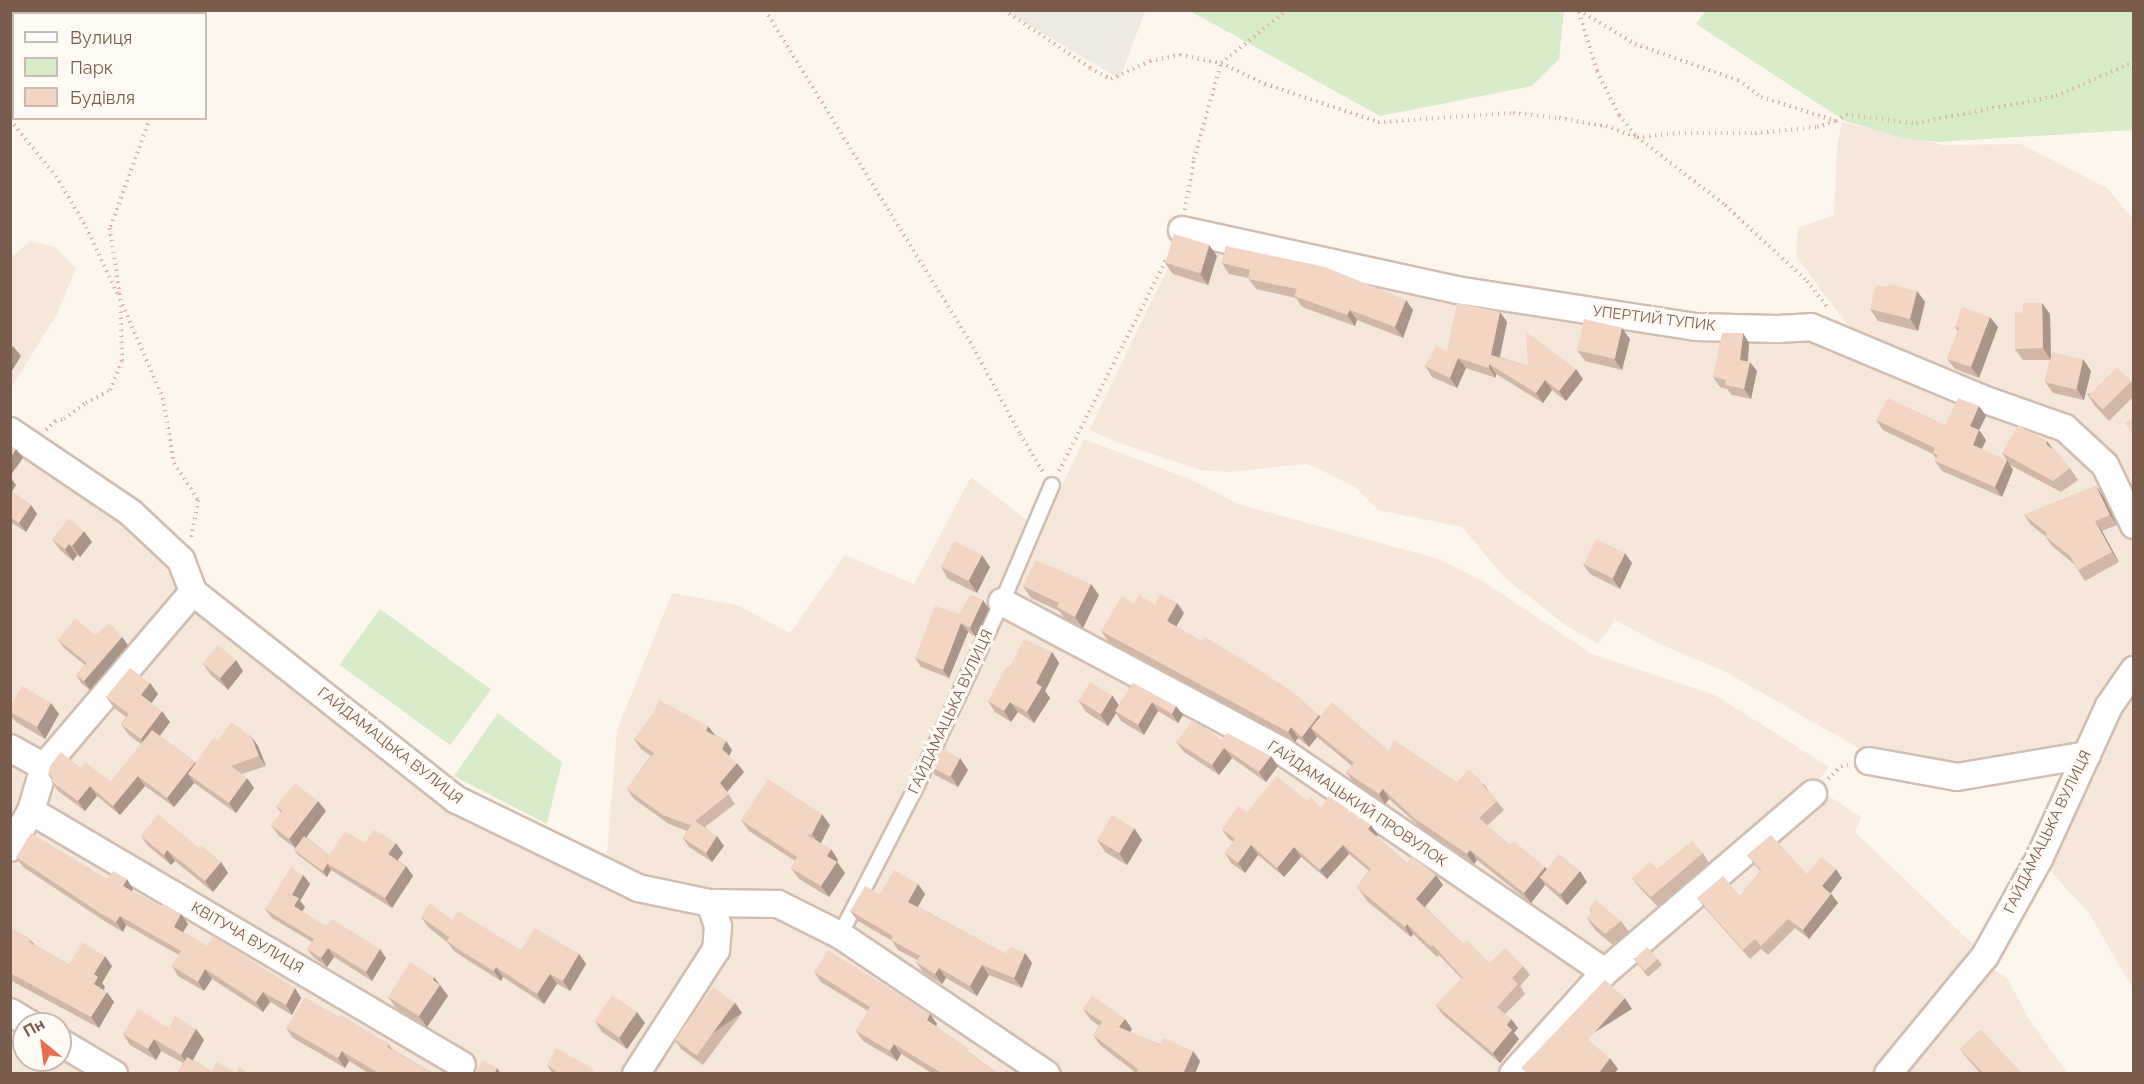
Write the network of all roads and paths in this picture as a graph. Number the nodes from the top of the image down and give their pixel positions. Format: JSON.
{"nodes":[{"id":1,"x":765,"y":10,"type":"edge"},
{"id":2,"x":1004,"y":10,"type":"edge"},
{"id":3,"x":1287,"y":10,"type":"edge"},
{"id":4,"x":1579,"y":11,"type":"edge"},
{"id":5,"x":2133,"y":62,"type":"edge"},
{"id":6,"x":1221,"y":63,"type":"junction"},
{"id":7,"x":10,"y":120,"type":"edge"},
{"id":8,"x":149,"y":120,"type":"edge"},
{"id":9,"x":1836,"y":121,"type":"junction"},
{"id":10,"x":1637,"y":136,"type":"junction"},
{"id":11,"x":1182,"y":230,"type":"junction"},
{"id":12,"x":120,"y":299,"type":"junction"},
{"id":13,"x":1855,"y":343,"type":"junction"},
{"id":14,"x":17,"y":435,"type":"edge"},
{"id":15,"x":1052,"y":485,"type":"junction"},
{"id":16,"x":2133,"y":525,"type":"edge"},
{"id":17,"x":181,"y":560,"type":"junction"},
{"id":18,"x":193,"y":592,"type":"junction"},
{"id":19,"x":1002,"y":602,"type":"junction"},
{"id":20,"x":2133,"y":670,"type":"edge"},
{"id":21,"x":10,"y":748,"type":"edge"},
{"id":22,"x":2087,"y":755,"type":"junction"},
{"id":23,"x":1869,"y":761,"type":"joint"},
{"id":24,"x":44,"y":767,"type":"junction"},
{"id":25,"x":1813,"y":794,"type":"joint"},
{"id":26,"x":32,"y":812,"type":"junction"},
{"id":27,"x":10,"y":848,"type":"edge"},
{"id":28,"x":710,"y":903,"type":"junction"},
{"id":29,"x":840,"y":935,"type":"junction"},
{"id":30,"x":1605,"y":972,"type":"junction"},
{"id":31,"x":72,"y":1049,"type":"edge"},
{"id":32,"x":462,"y":1065,"type":"dead end"},
{"id":33,"x":114,"y":1074,"type":"edge"},
{"id":34,"x":636,"y":1074,"type":"edge"},
{"id":35,"x":1046,"y":1074,"type":"edge"},
{"id":36,"x":1512,"y":1074,"type":"edge"},
{"id":37,"x":1888,"y":1074,"type":"edge"}],
"edges":[{"from":1,"to":15,"type":"path"},
{"from":2,"to":6,"type":"path"},
{"from":3,"to":6,"type":"path"},
{"from":4,"to":9,"type":"path"},
{"from":4,"to":10,"type":"path"},
{"from":5,"to":9,"type":"path"},
{"from":6,"to":10,"type":"path"},
{"from":6,"to":11,"type":"path"},
{"from":7,"to":12,"type":"path"},
{"from":8,"to":12,"type":"path"},
{"from":9,"to":10,"type":"path"},
{"from":10,"to":13,"type":"path"},
{"from":11,"to":13,"type":"street","name":"УПЕРТИЙ ТУПИК"},
{"from":11,"to":15,"type":"path"},
{"from":12,"to":14,"type":"path"},
{"from":12,"to":17,"type":"path"},
{"from":13,"to":16,"type":"street","name":"УПЕРТИЙ ТУПИК"},
{"from":14,"to":17,"type":"street"},
{"from":15,"to":19,"type":"lane","name":"ГАЙДАМАЦЬКА ВУЛИЦЯ"},
{"from":17,"to":18,"type":"street"},
{"from":18,"to":24,"type":"street"},
{"from":18,"to":28,"type":"street","name":"ГАЙДАМАЦЬКА ВУЛИЦЯ"},
{"from":19,"to":29,"type":"lane","name":"ГАЙДАМАЦЬКА ВУЛИЦЯ"},
{"from":19,"to":30,"type":"street","name":"ГАЙДАМАЦЬКИЙ ПРОВУЛОК"},
{"from":20,"to":22,"type":"street","name":"ГАЙДАМАЦЬКА ВУЛИЦЯ"},
{"from":21,"to":24,"type":"street"},
{"from":22,"to":23,"type":"street"},
{"from":22,"to":37,"type":"street","name":"ГАЙДАМАЦЬКА ВУЛИЦЯ"},
{"from":23,"to":25,"type":"path"},
{"from":24,"to":26,"type":"street"},
{"from":25,"to":30,"type":"street"},
{"from":26,"to":27,"type":"street"},
{"from":26,"to":32,"type":"street","name":"КВІТУЧА ВУЛИЦЯ"},
{"from":28,"to":29,"type":"street","name":"ГАЙДАМАЦЬКА ВУЛИЦЯ"},
{"from":28,"to":34,"type":"street"},
{"from":29,"to":35,"type":"street","name":"ГАЙДАМАЦЬКА ВУЛИЦЯ"},
{"from":30,"to":36,"type":"street"},
{"from":31,"to":33,"type":"street"}]}
